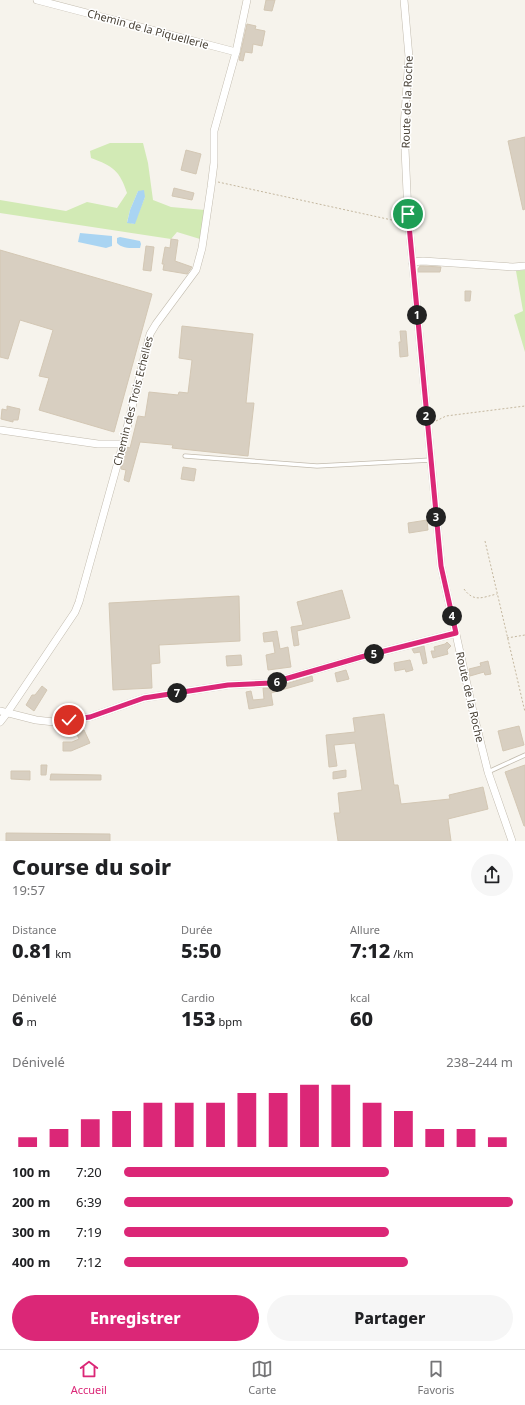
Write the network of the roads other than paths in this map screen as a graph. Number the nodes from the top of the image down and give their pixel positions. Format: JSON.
{"nodes":[{"id":1,"x":37,"y":0,"type":"edge"},
{"id":2,"x":247,"y":0,"type":"edge"},
{"id":3,"x":404,"y":0,"type":"edge"},
{"id":4,"x":236,"y":52,"type":"junction"},
{"id":5,"x":412,"y":262,"type":"junction"},
{"id":6,"x":525,"y":266,"type":"edge"},
{"id":7,"x":0,"y":430,"type":"edge"},
{"id":8,"x":123,"y":444,"type":"junction"},
{"id":9,"x":185,"y":456,"type":"dead end"},
{"id":10,"x":431,"y":460,"type":"junction"},
{"id":11,"x":456,"y":633,"type":"junction"},
{"id":12,"x":4,"y":712,"type":"edge"},
{"id":13,"x":0,"y":722,"type":"edge"},
{"id":14,"x":525,"y":755,"type":"edge"},
{"id":15,"x":488,"y":772,"type":"junction"},
{"id":16,"x":512,"y":841,"type":"edge"}],
"edges":[{"from":1,"to":4,"type":"street","name":"Chemin de la Piquellerie"},
{"from":2,"to":4,"type":"street","name":"Chemin des Trois Echelles"},
{"from":3,"to":5,"type":"street","name":"Route de la Roche"},
{"from":4,"to":8,"type":"street","name":"Chemin des Trois Echelles"},
{"from":5,"to":6,"type":"street"},
{"from":5,"to":10,"type":"street","name":"Route de la Roche"},
{"from":7,"to":8,"type":"street"},
{"from":8,"to":12,"type":"street","name":"Chemin des Trois Echelles"},
{"from":9,"to":10,"type":"lane"},
{"from":10,"to":11,"type":"street","name":"Route de la Roche"},
{"from":11,"to":12,"type":"street"},
{"from":11,"to":15,"type":"street","name":"Route de la Roche"},
{"from":12,"to":13,"type":"street","name":"Chemin des Trois Echelles"},
{"from":14,"to":15,"type":"lane"},
{"from":15,"to":16,"type":"street","name":"Route de la Roche"}]}
